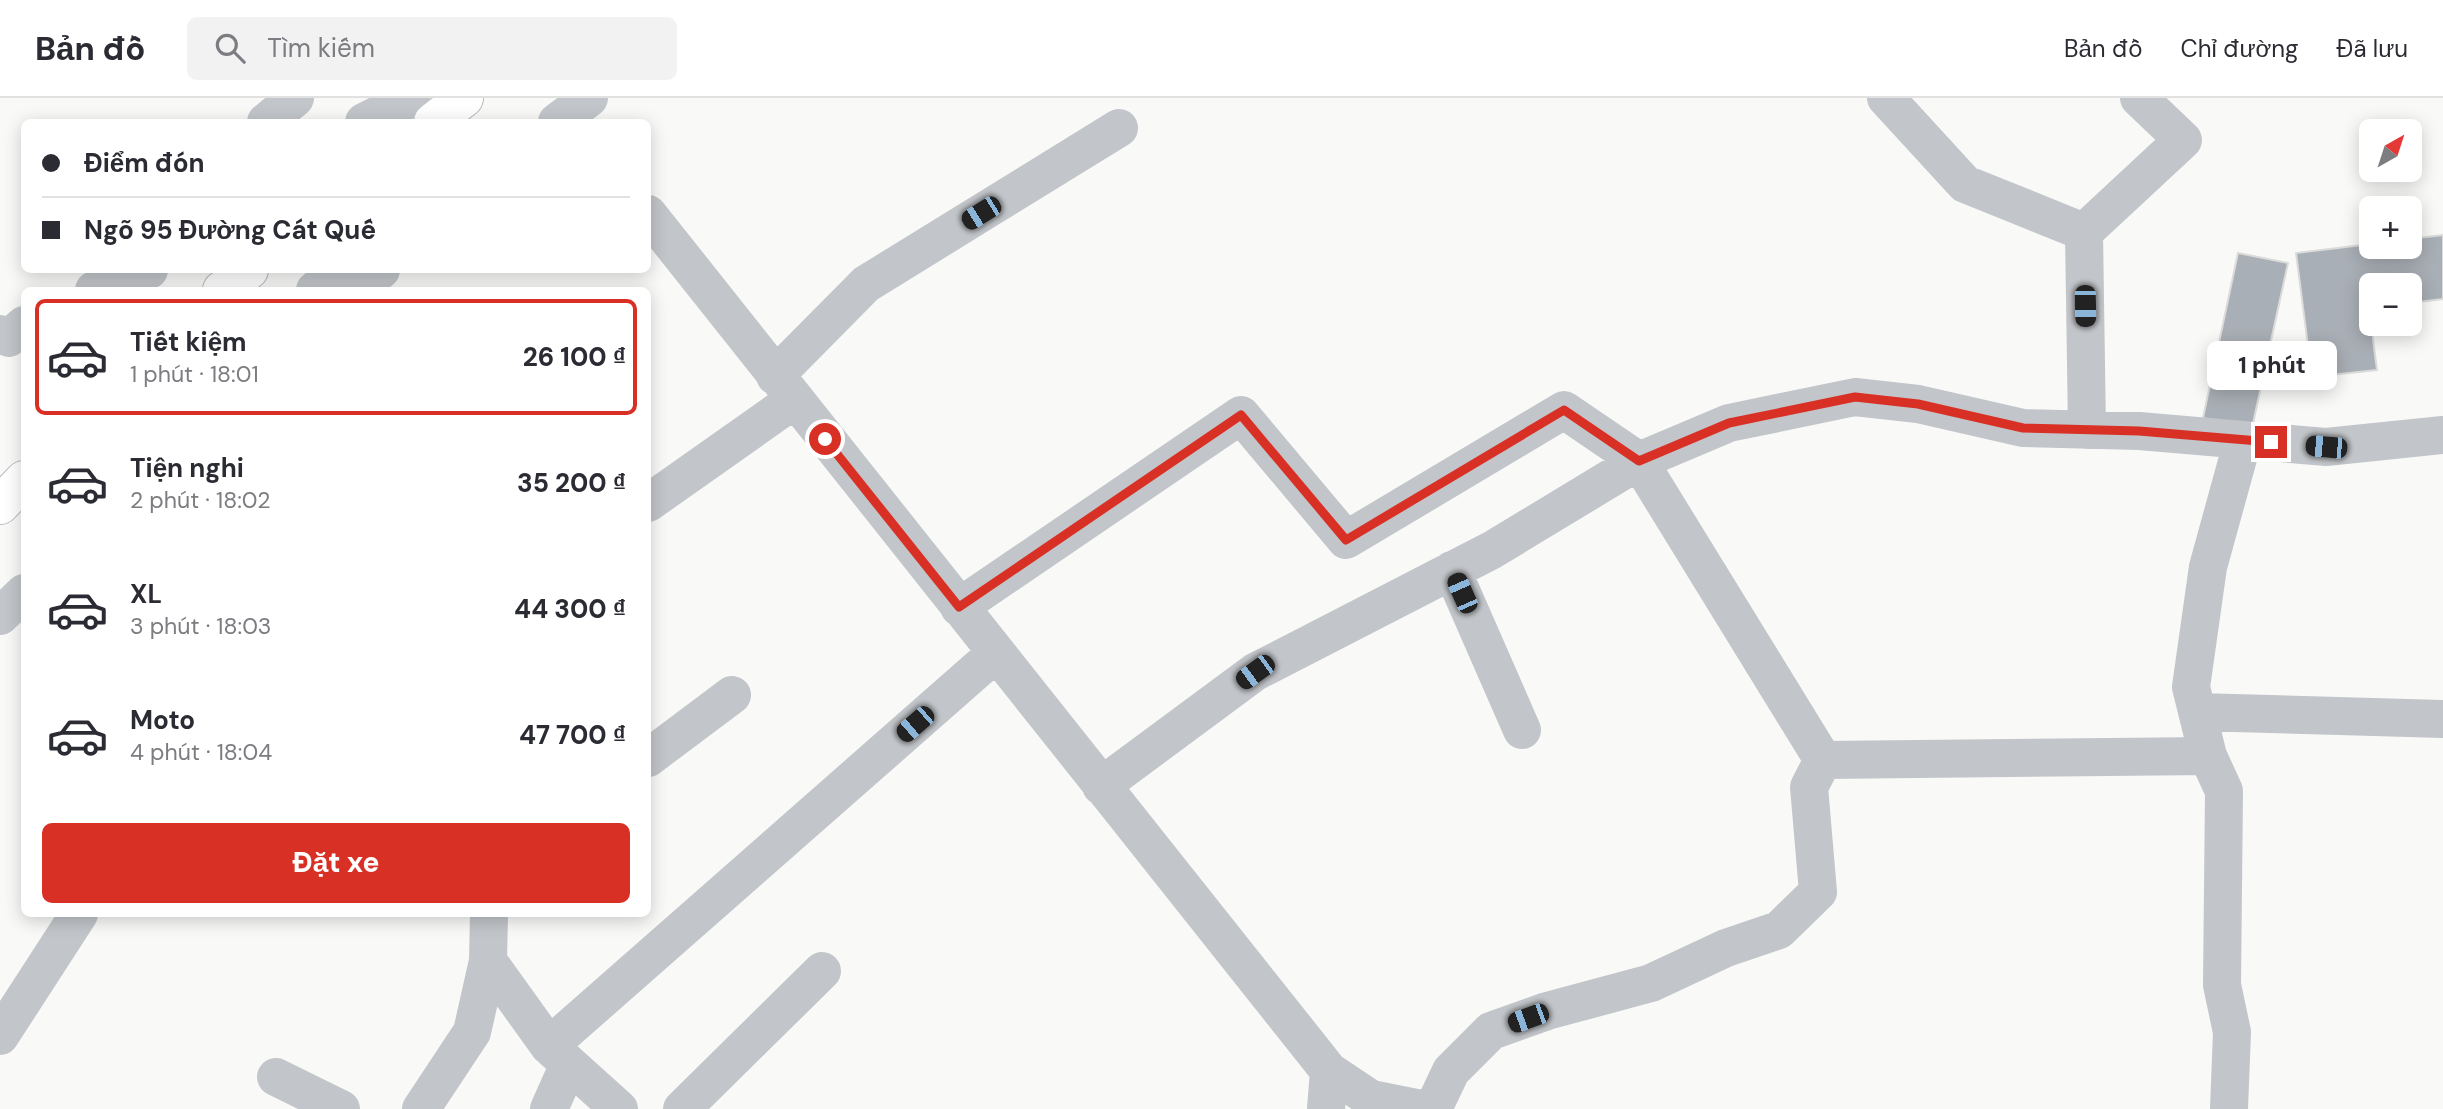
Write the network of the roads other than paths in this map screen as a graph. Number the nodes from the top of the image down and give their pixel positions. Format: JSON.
{"nodes":[{"id":1,"x":295,"y":98,"type":"edge"},
{"id":2,"x":411,"y":98,"type":"edge"},
{"id":3,"x":464,"y":98,"type":"edge"},
{"id":4,"x":1886,"y":98,"type":"edge"},
{"id":5,"x":2139,"y":98,"type":"edge"},
{"id":6,"x":270,"y":119,"type":"edge"},
{"id":7,"x":370,"y":119,"type":"edge"},
{"id":8,"x":437,"y":119,"type":"edge"},
{"id":9,"x":1119,"y":128,"type":"dead end"},
{"id":10,"x":651,"y":218,"type":"edge"},
{"id":11,"x":2084,"y":232,"type":"junction"},
{"id":12,"x":88,"y":273,"type":"edge"},
{"id":13,"x":144,"y":273,"type":"edge"},
{"id":14,"x":245,"y":273,"type":"edge"},
{"id":15,"x":337,"y":273,"type":"edge"},
{"id":16,"x":378,"y":273,"type":"edge"},
{"id":17,"x":71,"y":287,"type":"edge"},
{"id":18,"x":104,"y":287,"type":"edge"},
{"id":19,"x":226,"y":287,"type":"edge"},
{"id":20,"x":320,"y":287,"type":"edge"},
{"id":21,"x":360,"y":287,"type":"edge"},
{"id":22,"x":785,"y":388,"type":"junction"},
{"id":23,"x":2087,"y":430,"type":"junction"},
{"id":24,"x":2443,"y":435,"type":"edge"},
{"id":25,"x":2243,"y":440,"type":"junction"},
{"id":26,"x":1639,"y":461,"type":"junction"},
{"id":27,"x":21,"y":483,"type":"edge"},
{"id":28,"x":651,"y":500,"type":"edge"},
{"id":29,"x":0,"y":505,"type":"edge"},
{"id":30,"x":1452,"y":570,"type":"junction"},
{"id":31,"x":21,"y":596,"type":"edge"},
{"id":32,"x":959,"y":607,"type":"junction"},
{"id":33,"x":0,"y":616,"type":"edge"},
{"id":34,"x":996,"y":653,"type":"junction"},
{"id":35,"x":732,"y":695,"type":"dead end"},
{"id":36,"x":2197,"y":712,"type":"junction"},
{"id":37,"x":2443,"y":719,"type":"edge"},
{"id":38,"x":1522,"y":730,"type":"dead end"},
{"id":39,"x":651,"y":756,"type":"edge"},
{"id":40,"x":2208,"y":756,"type":"junction"},
{"id":41,"x":1823,"y":760,"type":"junction"},
{"id":42,"x":1101,"y":786,"type":"junction"},
{"id":43,"x":77,"y":917,"type":"edge"},
{"id":44,"x":489,"y":917,"type":"edge"},
{"id":45,"x":488,"y":961,"type":"junction"},
{"id":46,"x":822,"y":971,"type":"dead end"},
{"id":47,"x":0,"y":1036,"type":"edge"},
{"id":48,"x":559,"y":1055,"type":"junction"},
{"id":49,"x":1329,"y":1071,"type":"junction"},
{"id":50,"x":276,"y":1077,"type":"dead end"},
{"id":51,"x":341,"y":1109,"type":"edge"},
{"id":52,"x":421,"y":1109,"type":"edge"},
{"id":53,"x":550,"y":1109,"type":"edge"},
{"id":54,"x":619,"y":1109,"type":"edge"},
{"id":55,"x":682,"y":1109,"type":"edge"},
{"id":56,"x":1326,"y":1109,"type":"edge"},
{"id":57,"x":1421,"y":1109,"type":"edge"},
{"id":58,"x":1433,"y":1109,"type":"edge"},
{"id":59,"x":2229,"y":1109,"type":"edge"}],
"edges":[{"from":1,"to":6,"type":"street"},
{"from":2,"to":7,"type":"street"},
{"from":3,"to":8,"type":"main road"},
{"from":4,"to":11,"type":"street"},
{"from":5,"to":11,"type":"street"},
{"from":9,"to":22,"type":"street"},
{"from":10,"to":22,"type":"street"},
{"from":11,"to":23,"type":"street"},
{"from":12,"to":17,"type":"street"},
{"from":13,"to":18,"type":"street"},
{"from":14,"to":19,"type":"main road"},
{"from":15,"to":20,"type":"street"},
{"from":16,"to":21,"type":"street"},
{"from":22,"to":28,"type":"street"},
{"from":22,"to":32,"type":"street"},
{"from":23,"to":25,"type":"street"},
{"from":23,"to":26,"type":"street"},
{"from":24,"to":25,"type":"street"},
{"from":25,"to":36,"type":"street"},
{"from":26,"to":30,"type":"street"},
{"from":26,"to":32,"type":"street"},
{"from":26,"to":41,"type":"street"},
{"from":27,"to":29,"type":"main road"},
{"from":30,"to":38,"type":"street"},
{"from":30,"to":42,"type":"street"},
{"from":31,"to":33,"type":"street"},
{"from":32,"to":34,"type":"street"},
{"from":34,"to":42,"type":"street"},
{"from":34,"to":48,"type":"street"},
{"from":35,"to":39,"type":"street"},
{"from":36,"to":37,"type":"street"},
{"from":36,"to":40,"type":"street"},
{"from":40,"to":41,"type":"street"},
{"from":40,"to":59,"type":"street"},
{"from":41,"to":58,"type":"street"},
{"from":42,"to":49,"type":"street"},
{"from":43,"to":47,"type":"street"},
{"from":44,"to":45,"type":"street"},
{"from":45,"to":48,"type":"street"},
{"from":45,"to":52,"type":"street"},
{"from":46,"to":55,"type":"street"},
{"from":48,"to":53,"type":"street"},
{"from":48,"to":54,"type":"street"},
{"from":49,"to":56,"type":"street"},
{"from":49,"to":57,"type":"street"},
{"from":50,"to":51,"type":"street"}]}
